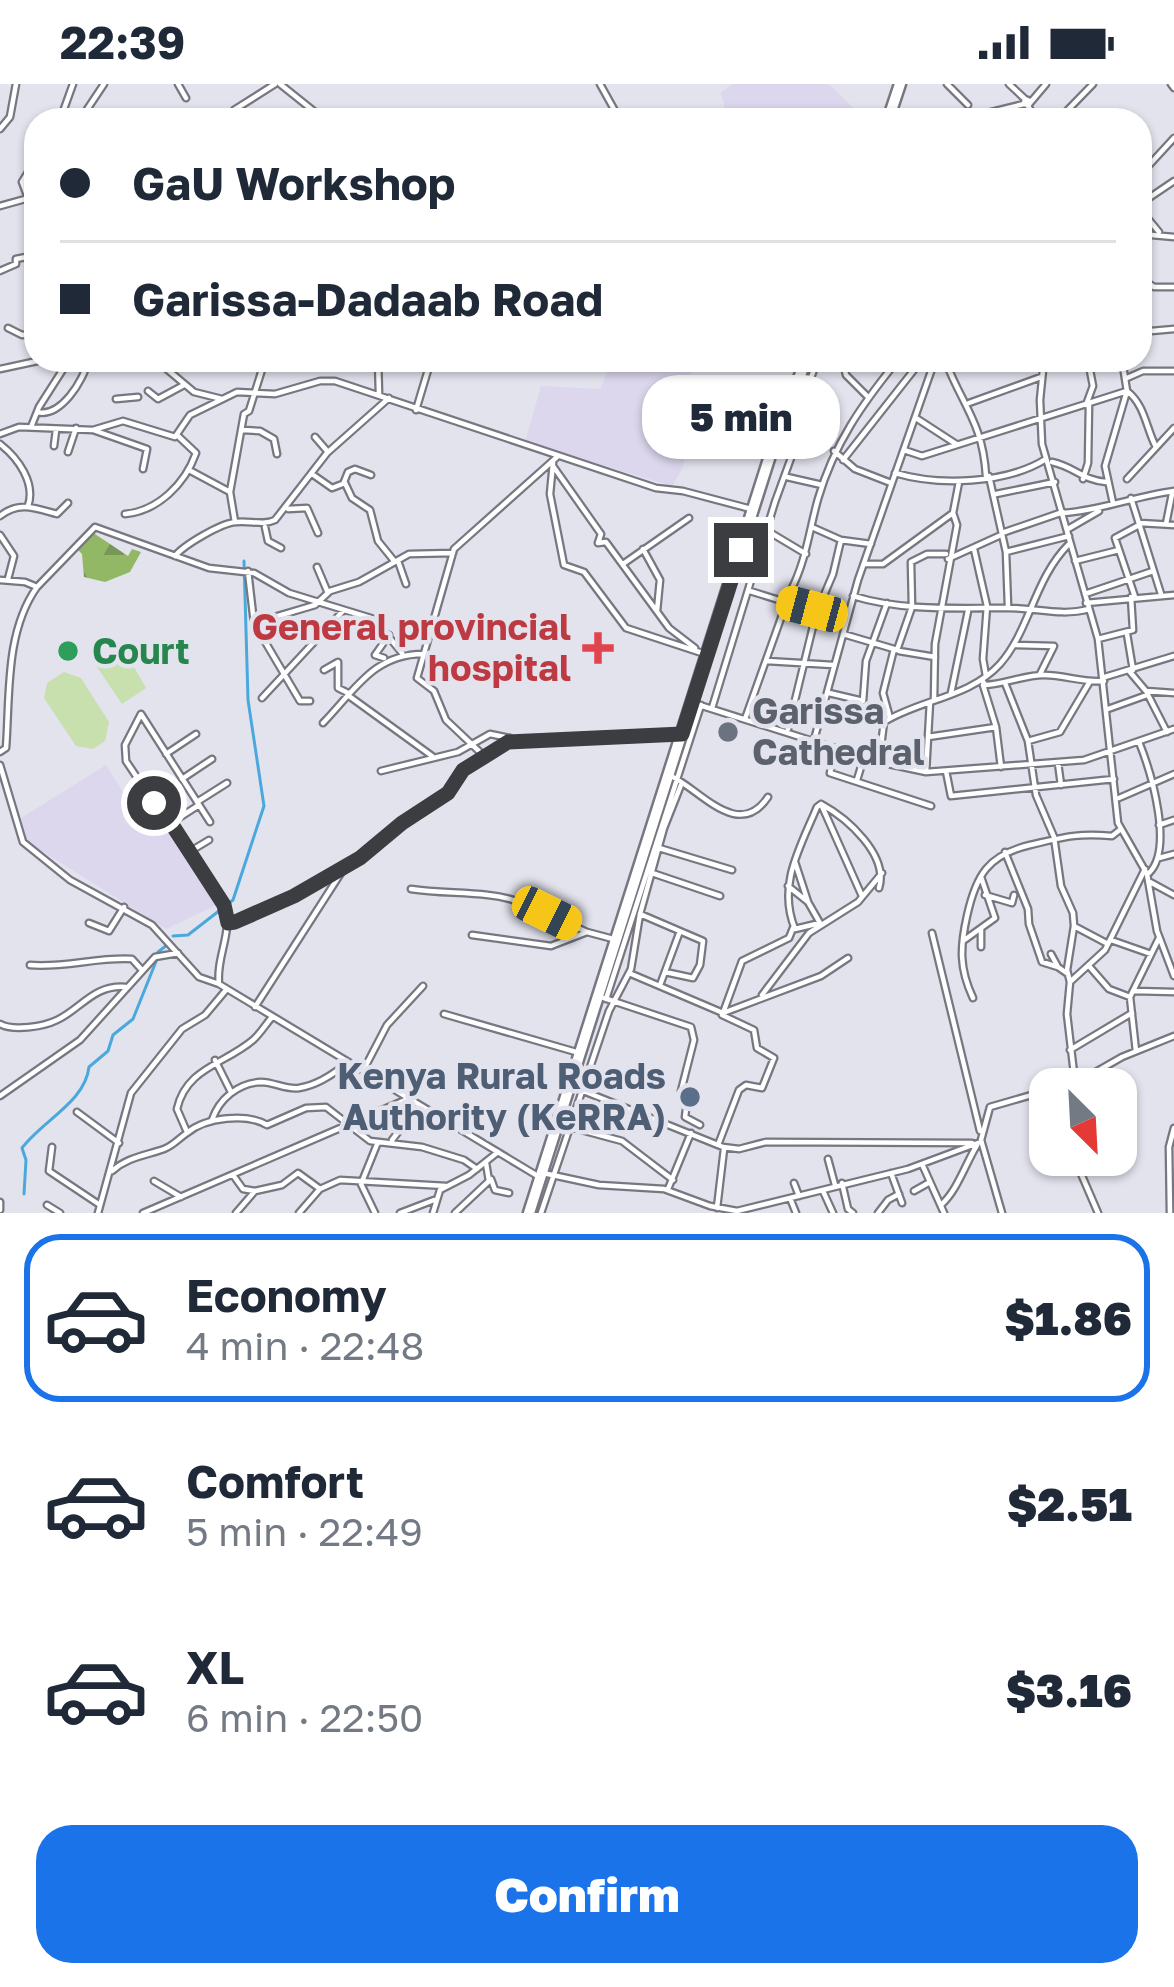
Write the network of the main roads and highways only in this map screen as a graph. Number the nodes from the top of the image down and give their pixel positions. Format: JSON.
{"nodes":[{"id":1,"x":805,"y":372,"type":"edge"},
{"id":2,"x":530,"y":1213,"type":"edge"}],
"edges":[{"from":1,"to":2,"type":"highway"}]}
